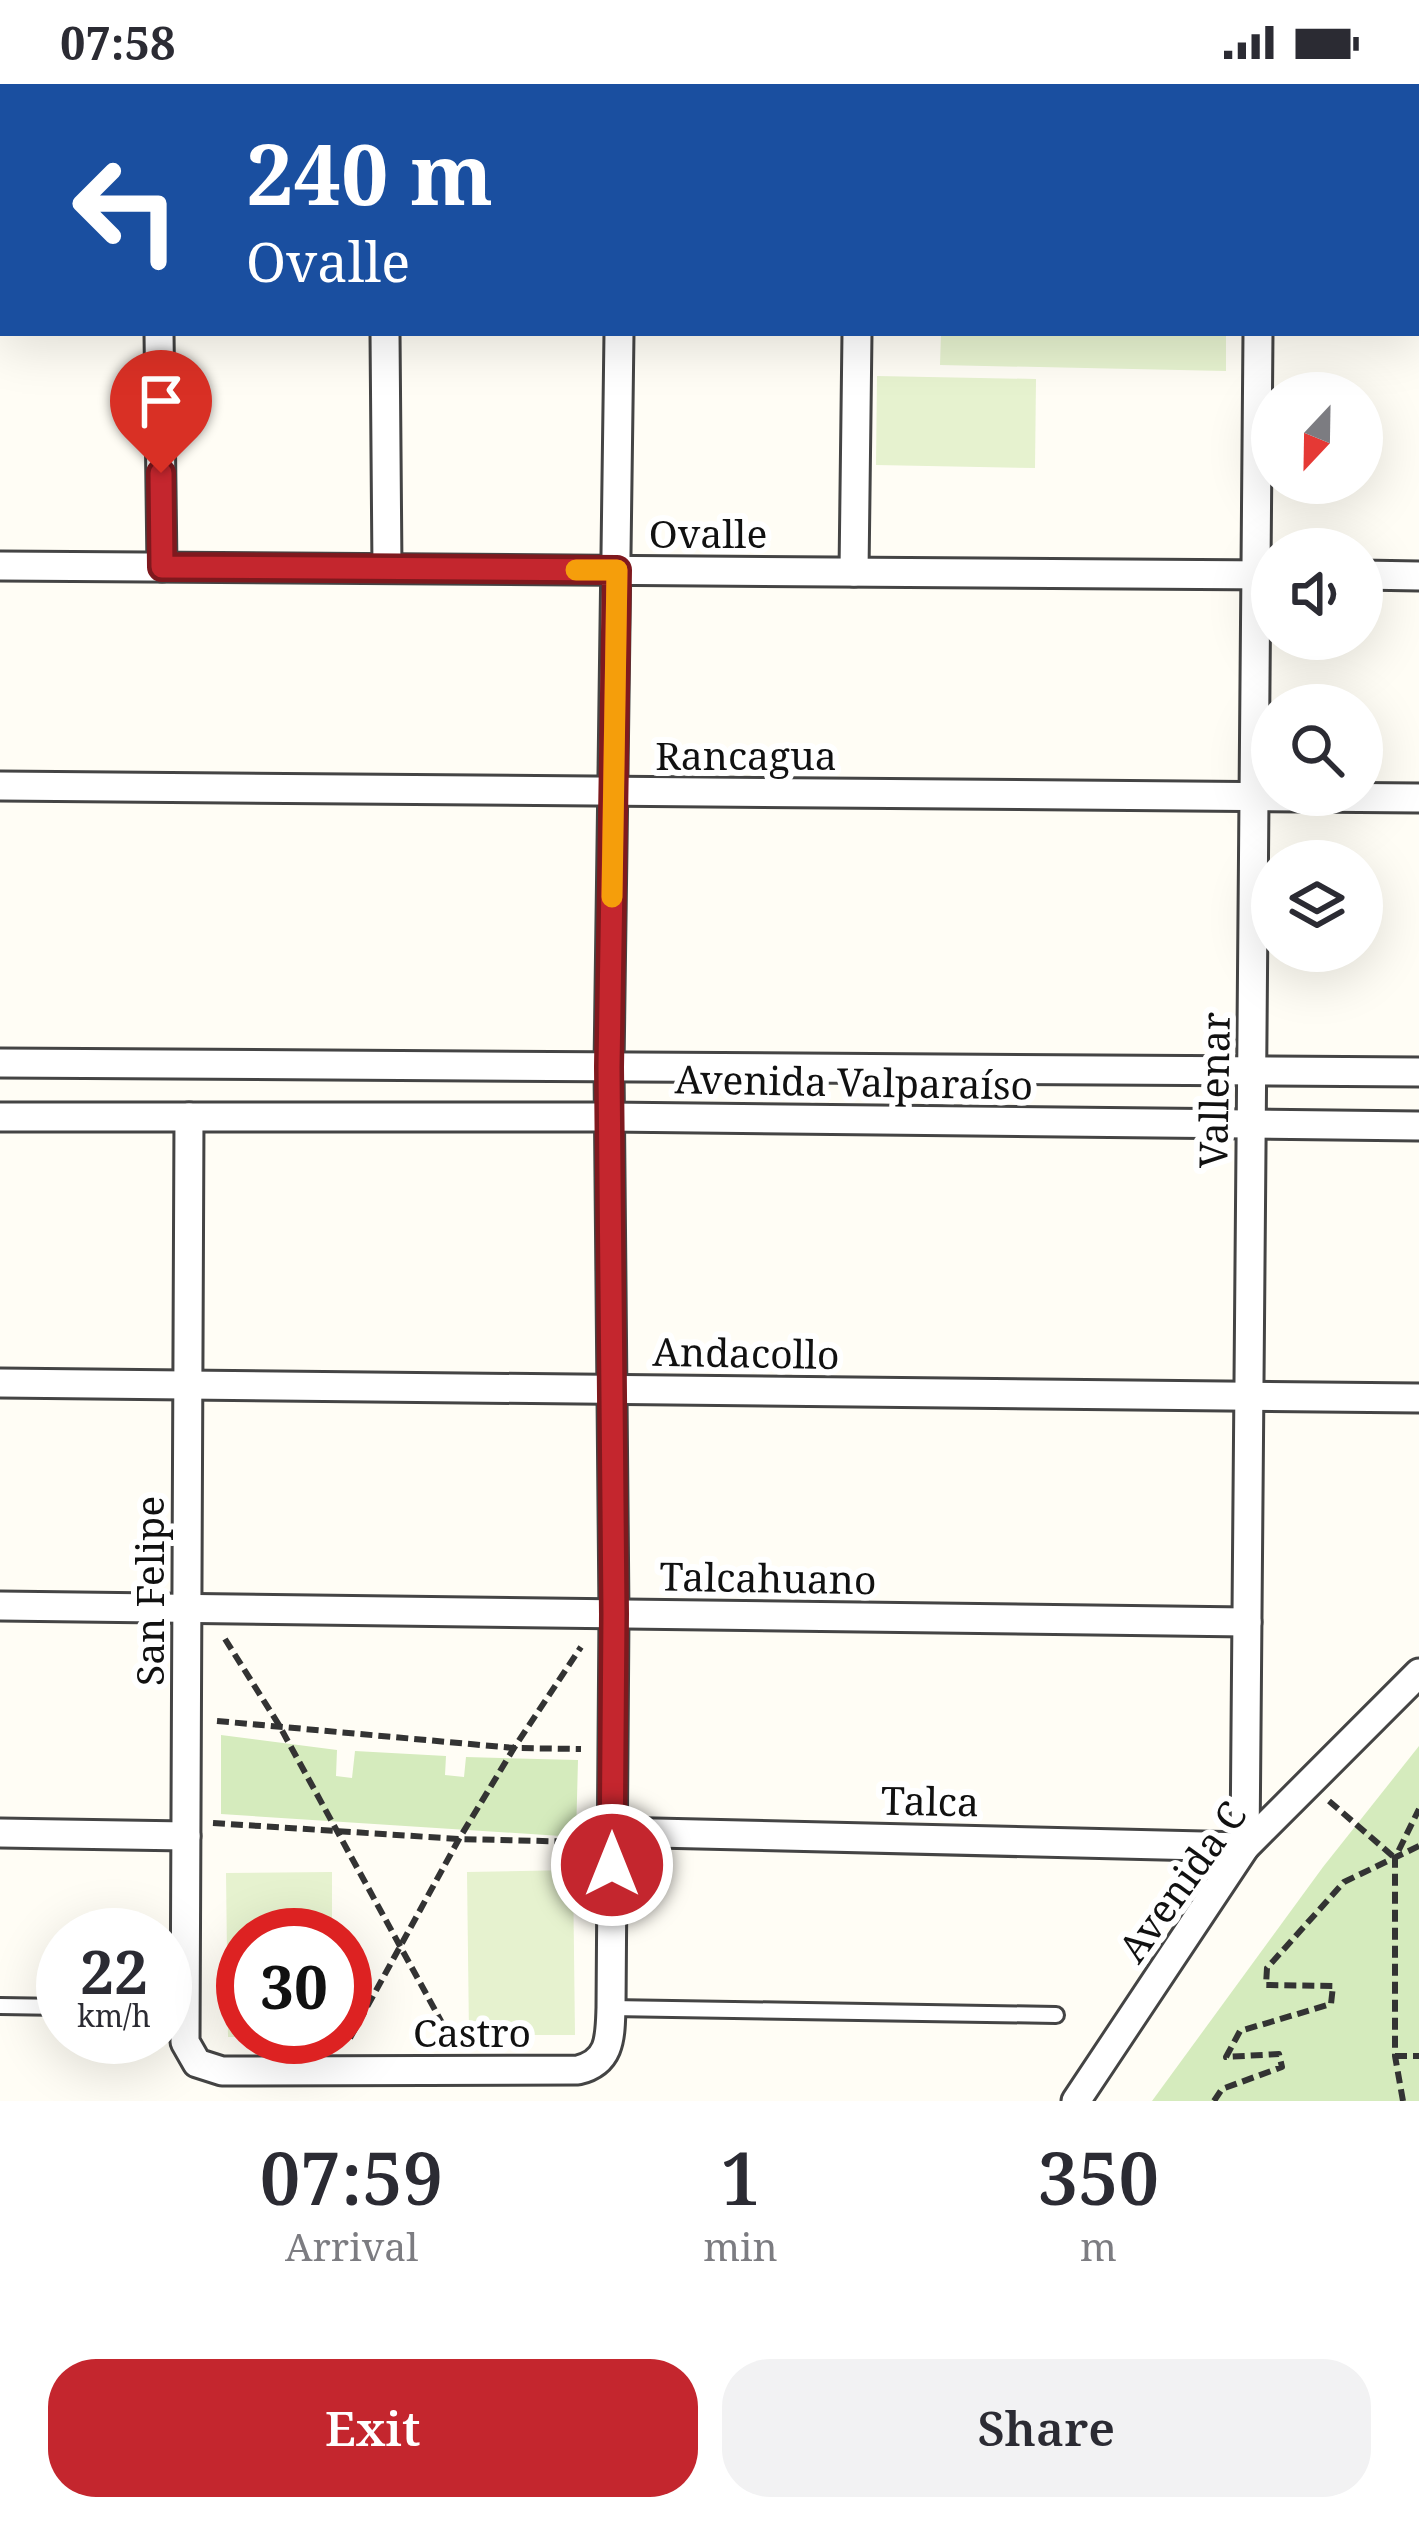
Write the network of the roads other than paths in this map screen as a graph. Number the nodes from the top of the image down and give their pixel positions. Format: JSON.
{"nodes":[{"id":1,"x":160,"y":336,"type":"edge"},
{"id":2,"x":385,"y":336,"type":"edge"},
{"id":3,"x":619,"y":336,"type":"edge"},
{"id":4,"x":857,"y":336,"type":"edge"},
{"id":5,"x":1258,"y":336,"type":"edge"},
{"id":6,"x":1263,"y":528,"type":"edge"},
{"id":7,"x":0,"y":566,"type":"edge"},
{"id":8,"x":162,"y":567,"type":"junction"},
{"id":9,"x":387,"y":568,"type":"junction"},
{"id":10,"x":617,"y":570,"type":"junction"},
{"id":11,"x":854,"y":572,"type":"junction"},
{"id":12,"x":1251,"y":575,"type":"edge"},
{"id":13,"x":1383,"y":575,"type":"edge"},
{"id":14,"x":1419,"y":576,"type":"edge"},
{"id":15,"x":0,"y":786,"type":"edge"},
{"id":16,"x":614,"y":792,"type":"junction"},
{"id":17,"x":1251,"y":797,"type":"edge"},
{"id":18,"x":1383,"y":798,"type":"edge"},
{"id":19,"x":1419,"y":798,"type":"edge"},
{"id":20,"x":1255,"y":816,"type":"edge"},
{"id":21,"x":0,"y":1063,"type":"edge"},
{"id":22,"x":609,"y":1067,"type":"junction"},
{"id":23,"x":1252,"y":1071,"type":"junction"},
{"id":24,"x":1419,"y":1072,"type":"edge"},
{"id":25,"x":0,"y":1117,"type":"edge"},
{"id":26,"x":189,"y":1117,"type":"junction"},
{"id":27,"x":609,"y":1117,"type":"junction"},
{"id":28,"x":1251,"y":1124,"type":"junction"},
{"id":29,"x":1419,"y":1126,"type":"edge"},
{"id":30,"x":0,"y":1383,"type":"edge"},
{"id":31,"x":188,"y":1385,"type":"junction"},
{"id":32,"x":612,"y":1389,"type":"junction"},
{"id":33,"x":1249,"y":1396,"type":"junction"},
{"id":34,"x":1419,"y":1398,"type":"edge"},
{"id":35,"x":0,"y":1606,"type":"edge"},
{"id":36,"x":187,"y":1608,"type":"junction"},
{"id":37,"x":614,"y":1614,"type":"junction"},
{"id":38,"x":1247,"y":1622,"type":"junction"},
{"id":39,"x":1419,"y":1673,"type":"edge"},
{"id":40,"x":0,"y":1833,"type":"edge"},
{"id":41,"x":186,"y":1836,"type":"junction"},
{"id":42,"x":600,"y":1837,"type":"junction"},
{"id":43,"x":1245,"y":1847,"type":"junction"},
{"id":44,"x":181,"y":1908,"type":"edge"},
{"id":45,"x":0,"y":2006,"type":"edge"},
{"id":46,"x":36,"y":2007,"type":"edge"},
{"id":47,"x":611,"y":2008,"type":"junction"},
{"id":48,"x":1056,"y":2015,"type":"dead end"},
{"id":49,"x":192,"y":2054,"type":"edge"},
{"id":50,"x":197,"y":2062,"type":"joint"},
{"id":51,"x":1076,"y":2101,"type":"edge"}],
"edges":[{"from":1,"to":8,"type":"street"},
{"from":2,"to":9,"type":"street"},
{"from":3,"to":10,"type":"street"},
{"from":4,"to":11,"type":"street"},
{"from":5,"to":6,"type":"street","name":"Vallenar"},
{"from":7,"to":8,"type":"street","name":"Ovalle"},
{"from":8,"to":9,"type":"street","name":"Ovalle"},
{"from":9,"to":10,"type":"street","name":"Ovalle"},
{"from":10,"to":11,"type":"street","name":"Ovalle"},
{"from":10,"to":16,"type":"street"},
{"from":11,"to":12,"type":"street","name":"Ovalle"},
{"from":13,"to":14,"type":"street"},
{"from":15,"to":16,"type":"street","name":"Rancagua"},
{"from":16,"to":17,"type":"street","name":"Rancagua"},
{"from":16,"to":22,"type":"street"},
{"from":18,"to":19,"type":"street","name":"Rancagua"},
{"from":20,"to":23,"type":"street","name":"Vallenar"},
{"from":21,"to":22,"type":"street","name":"Avenida Valparaíso"},
{"from":22,"to":23,"type":"street","name":"Avenida Valparaíso"},
{"from":22,"to":27,"type":"street"},
{"from":23,"to":24,"type":"street","name":"Avenida Valparaíso"},
{"from":23,"to":28,"type":"street","name":"Vallenar"},
{"from":25,"to":26,"type":"street","name":"Avenida Valparaíso"},
{"from":26,"to":27,"type":"street","name":"Avenida Valparaíso"},
{"from":26,"to":31,"type":"street","name":"San Felipe"},
{"from":27,"to":28,"type":"street","name":"Avenida Valparaíso"},
{"from":27,"to":32,"type":"street"},
{"from":28,"to":29,"type":"street","name":"Avenida Valparaíso"},
{"from":28,"to":33,"type":"street","name":"Vallenar"},
{"from":30,"to":31,"type":"street","name":"Andacollo"},
{"from":31,"to":32,"type":"street","name":"Andacollo"},
{"from":31,"to":36,"type":"street","name":"San Felipe"},
{"from":32,"to":33,"type":"street","name":"Andacollo"},
{"from":32,"to":37,"type":"street"},
{"from":33,"to":34,"type":"street","name":"Andacollo"},
{"from":33,"to":38,"type":"street","name":"Vallenar"},
{"from":35,"to":36,"type":"street","name":"Talcahuano"},
{"from":36,"to":37,"type":"street","name":"Talcahuano"},
{"from":36,"to":41,"type":"street","name":"San Felipe"},
{"from":37,"to":38,"type":"street","name":"Talcahuano"},
{"from":37,"to":42,"type":"street"},
{"from":38,"to":43,"type":"street","name":"Vallenar"},
{"from":39,"to":43,"type":"street","name":"Avenida C"},
{"from":40,"to":41,"type":"street"},
{"from":41,"to":44,"type":"street","name":"San Felipe"},
{"from":42,"to":43,"type":"street","name":"Talca"},
{"from":42,"to":47,"type":"street"},
{"from":43,"to":51,"type":"street","name":"Avenida C"},
{"from":45,"to":46,"type":"lane"},
{"from":47,"to":48,"type":"lane"},
{"from":47,"to":50,"type":"street","name":"Castro"},
{"from":49,"to":50,"type":"street","name":"San Felipe"}]}
